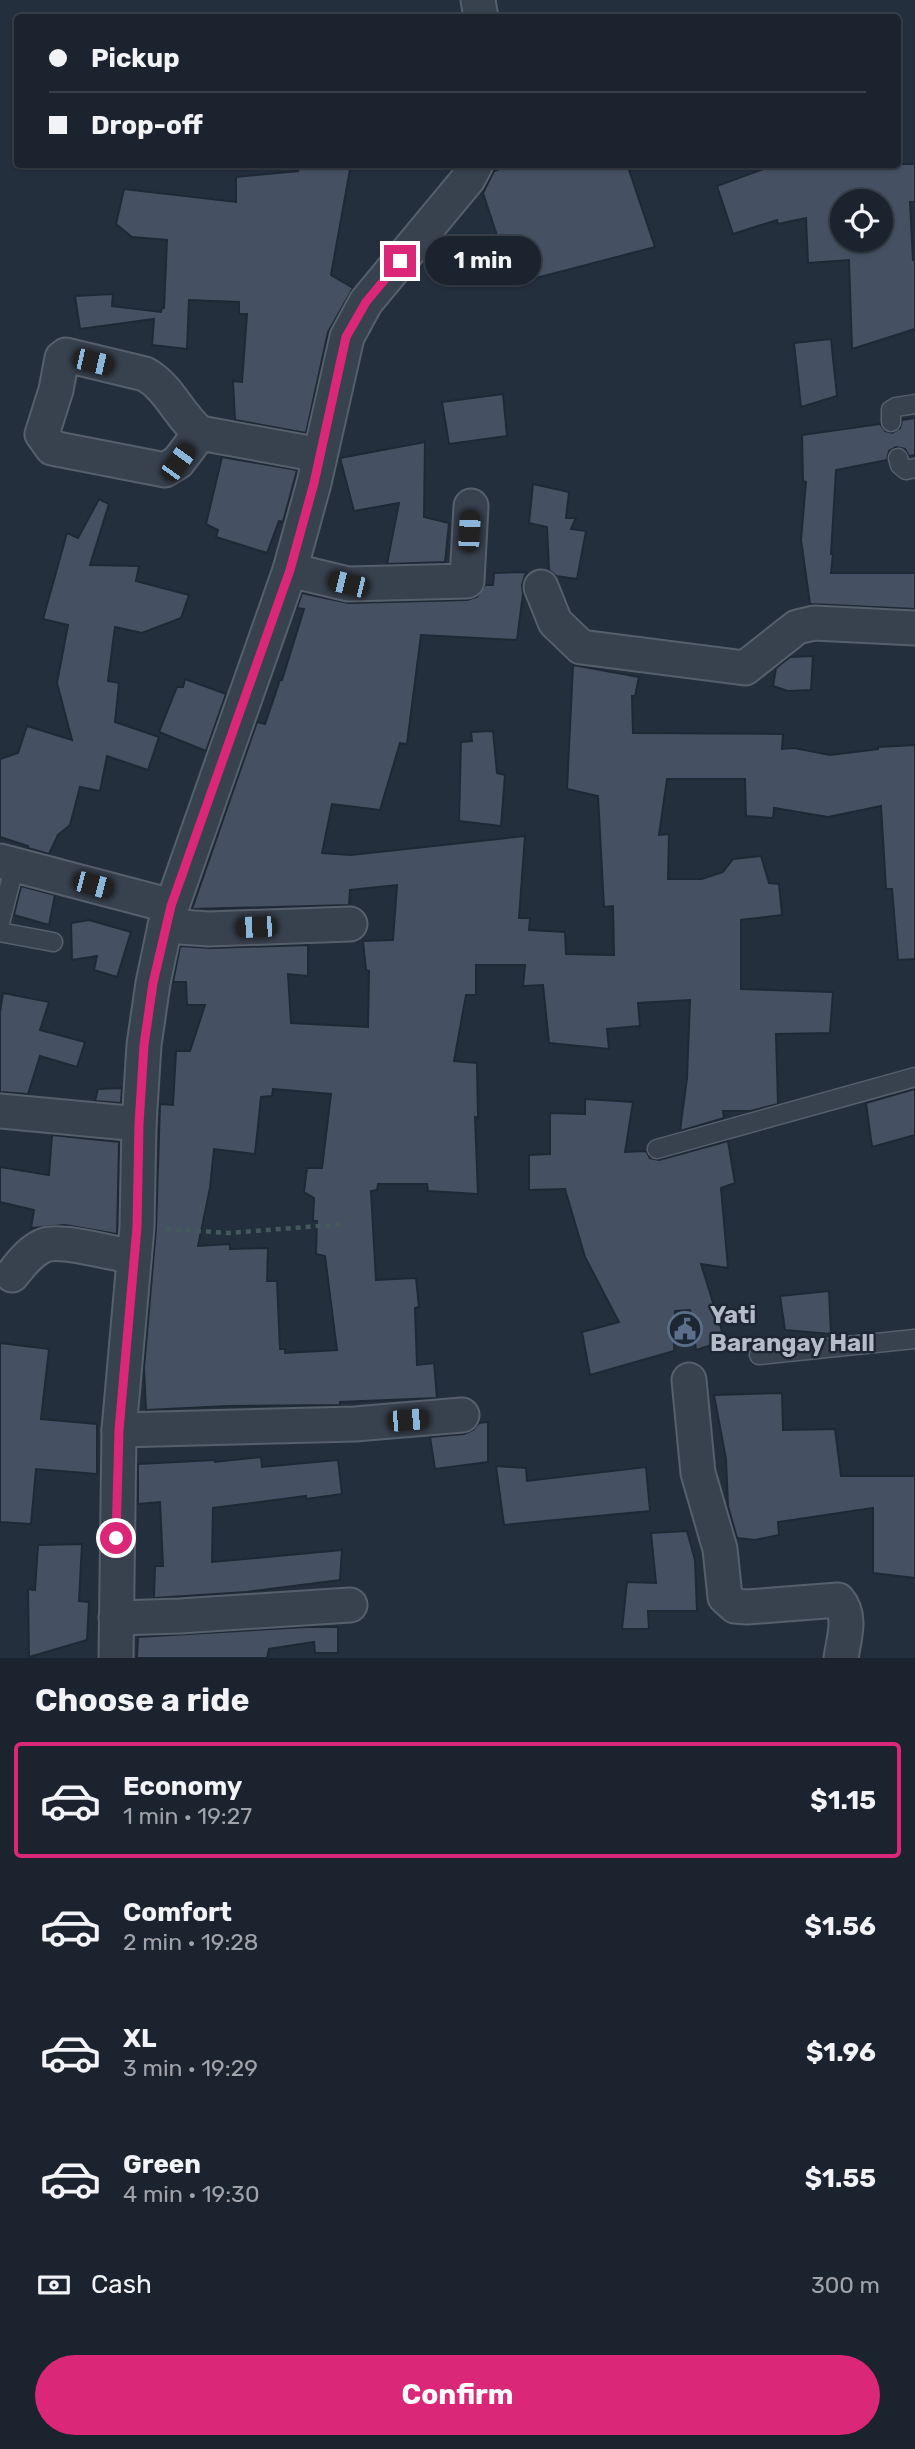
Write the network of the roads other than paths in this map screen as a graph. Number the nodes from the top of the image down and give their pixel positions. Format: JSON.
{"nodes":[{"id":1,"x":474,"y":168,"type":"edge"},
{"id":2,"x":915,"y":404,"type":"edge"},
{"id":3,"x":891,"y":422,"type":"dead end"},
{"id":4,"x":200,"y":433,"type":"junction"},
{"id":5,"x":320,"y":455,"type":"junction"},
{"id":6,"x":898,"y":458,"type":"dead end"},
{"id":7,"x":915,"y":468,"type":"edge"},
{"id":8,"x":471,"y":506,"type":"dead end"},
{"id":9,"x":290,"y":570,"type":"junction"},
{"id":10,"x":541,"y":587,"type":"dead end"},
{"id":11,"x":915,"y":628,"type":"edge"},
{"id":12,"x":7,"y":863,"type":"edge"},
{"id":13,"x":168,"y":916,"type":"junction"},
{"id":14,"x":0,"y":923,"type":"edge"},
{"id":15,"x":350,"y":924,"type":"dead end"},
{"id":16,"x":0,"y":932,"type":"edge"},
{"id":17,"x":53,"y":942,"type":"dead end"},
{"id":18,"x":915,"y":1077,"type":"edge"},
{"id":19,"x":0,"y":1111,"type":"edge"},
{"id":20,"x":139,"y":1124,"type":"junction"},
{"id":21,"x":657,"y":1149,"type":"dead end"},
{"id":22,"x":136,"y":1242,"type":"junction"},
{"id":23,"x":12,"y":1275,"type":"dead end"},
{"id":24,"x":915,"y":1339,"type":"edge"},
{"id":25,"x":759,"y":1355,"type":"dead end"},
{"id":26,"x":690,"y":1380,"type":"dead end"},
{"id":27,"x":462,"y":1415,"type":"dead end"},
{"id":28,"x":119,"y":1430,"type":"junction"},
{"id":29,"x":350,"y":1605,"type":"dead end"},
{"id":30,"x":116,"y":1618,"type":"junction"},
{"id":31,"x":116,"y":1658,"type":"edge"},
{"id":32,"x":841,"y":1658,"type":"edge"}],
"edges":[{"from":1,"to":5,"type":"street"},
{"from":2,"to":3,"type":"lane"},
{"from":4,"to":4,"type":"street"},
{"from":4,"to":5,"type":"street"},
{"from":5,"to":9,"type":"street"},
{"from":6,"to":7,"type":"lane"},
{"from":8,"to":9,"type":"street"},
{"from":9,"to":13,"type":"street"},
{"from":10,"to":11,"type":"street"},
{"from":12,"to":13,"type":"street"},
{"from":12,"to":14,"type":"lane"},
{"from":13,"to":15,"type":"street"},
{"from":13,"to":20,"type":"street"},
{"from":16,"to":17,"type":"lane"},
{"from":18,"to":21,"type":"lane"},
{"from":19,"to":20,"type":"street"},
{"from":20,"to":22,"type":"street"},
{"from":22,"to":23,"type":"street"},
{"from":22,"to":28,"type":"street"},
{"from":24,"to":25,"type":"lane"},
{"from":26,"to":32,"type":"street"},
{"from":27,"to":28,"type":"street"},
{"from":28,"to":30,"type":"street"},
{"from":29,"to":30,"type":"street"},
{"from":30,"to":31,"type":"street"}]}
